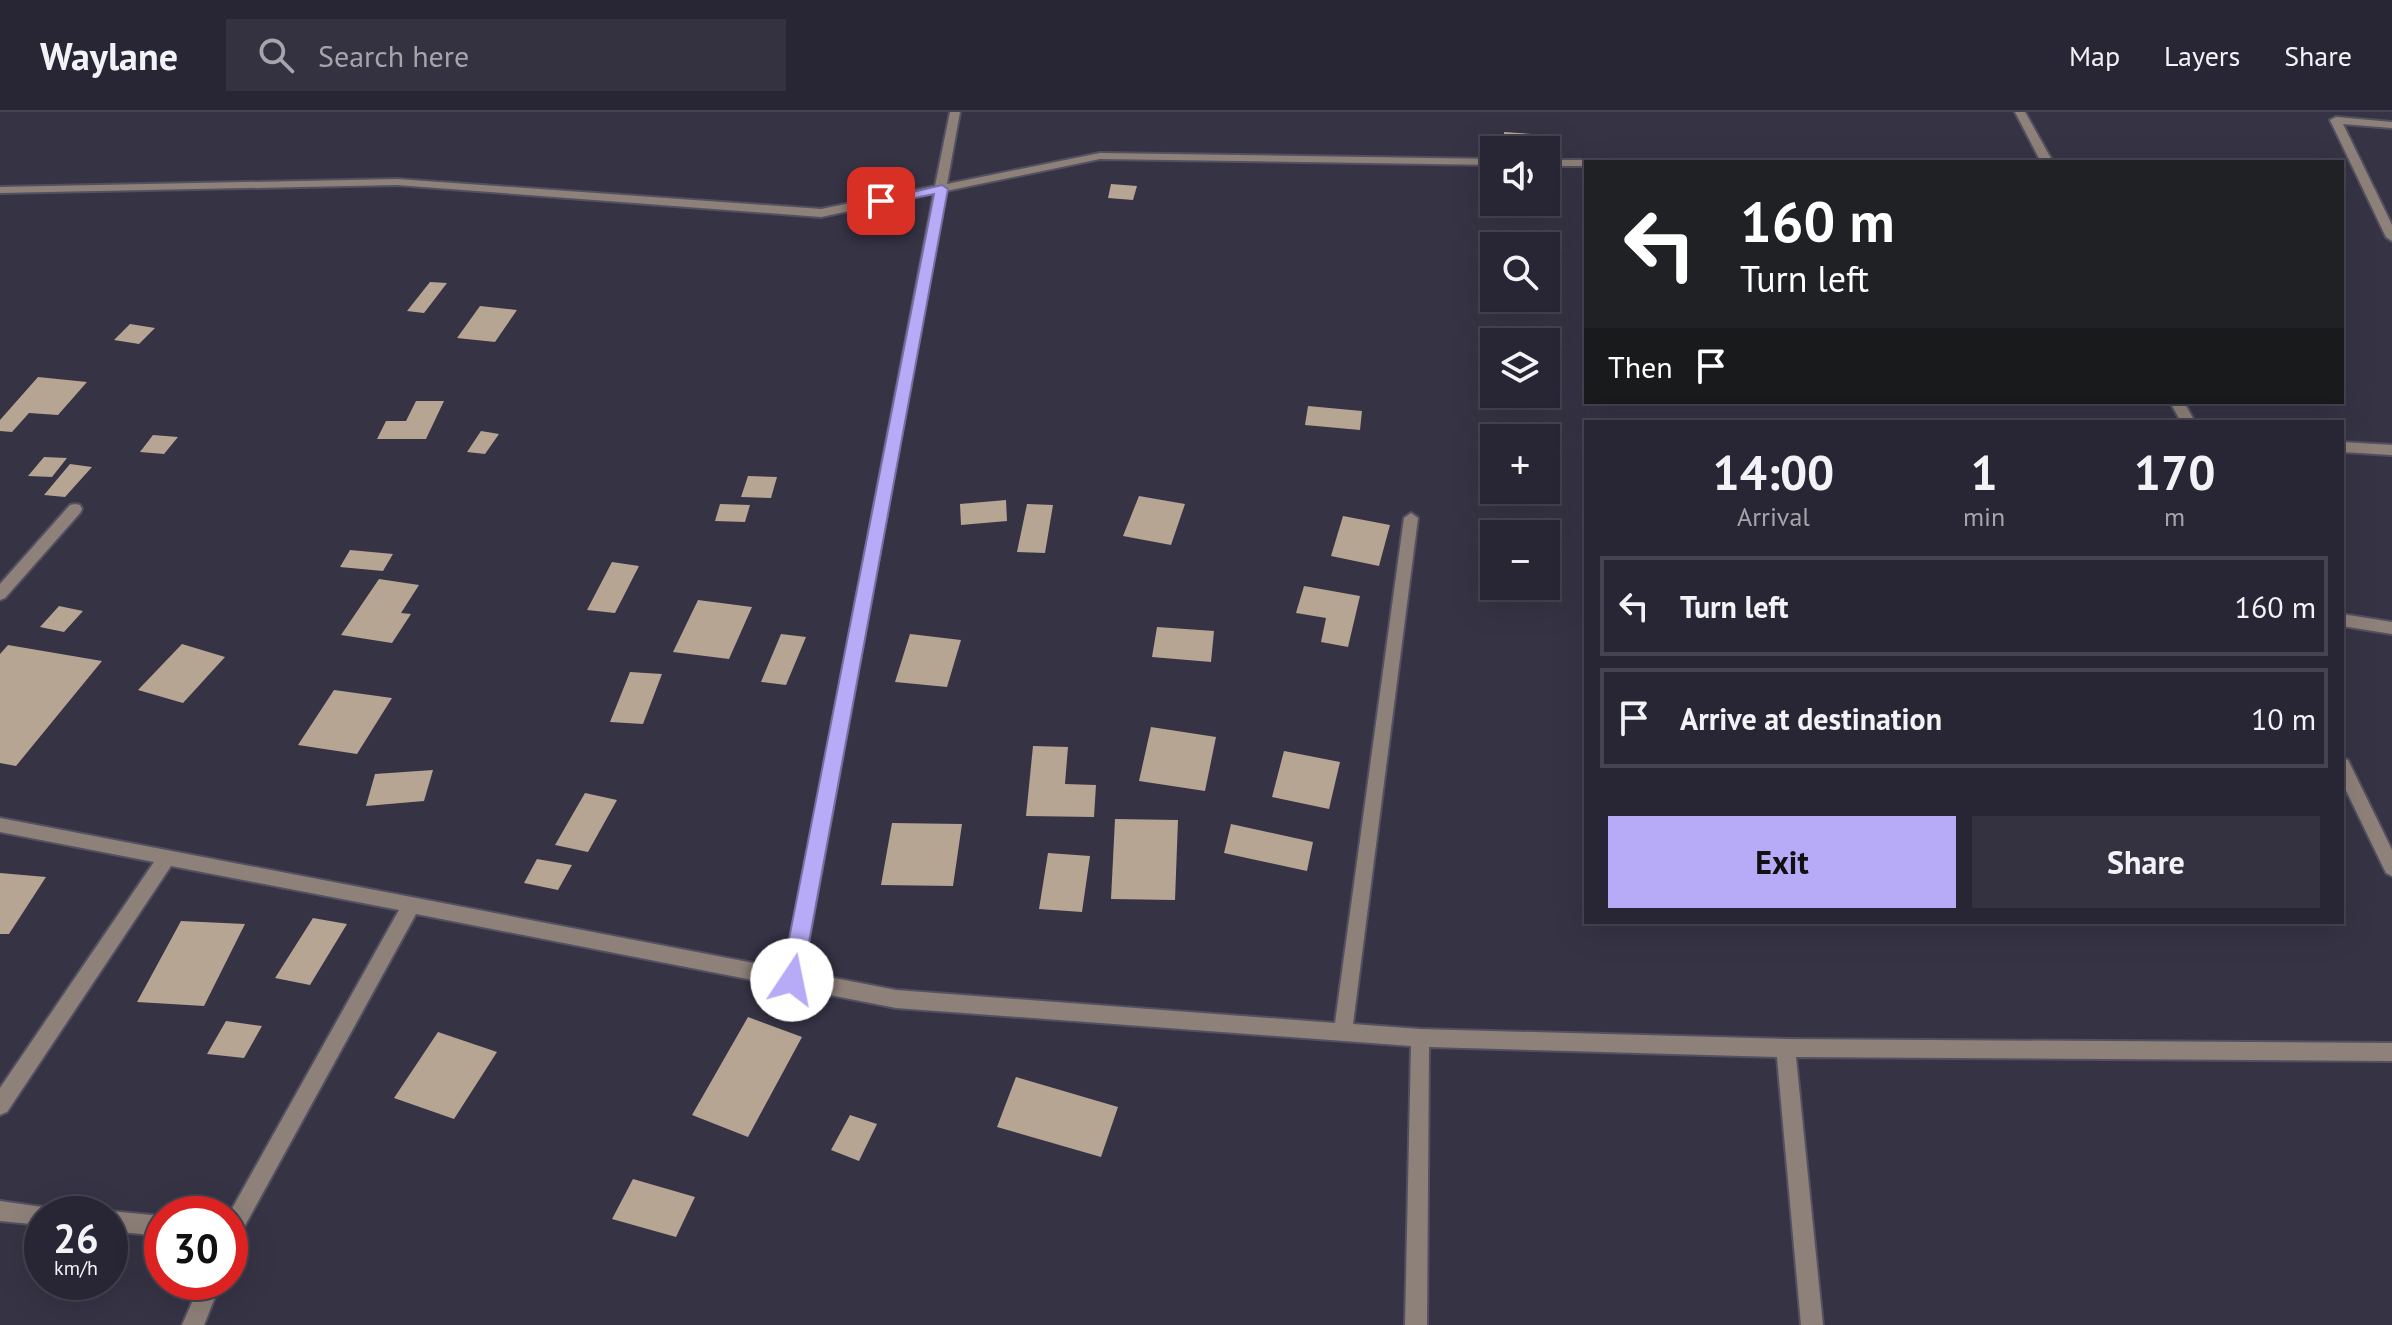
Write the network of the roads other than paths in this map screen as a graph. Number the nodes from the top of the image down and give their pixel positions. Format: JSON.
{"nodes":[{"id":1,"x":955,"y":112,"type":"edge"},
{"id":2,"x":2020,"y":112,"type":"edge"},
{"id":3,"x":2392,"y":125,"type":"edge"},
{"id":4,"x":2046,"y":160,"type":"edge"},
{"id":5,"x":1480,"y":162,"type":"edge"},
{"id":6,"x":1560,"y":163,"type":"edge"},
{"id":7,"x":1584,"y":163,"type":"edge"},
{"id":8,"x":942,"y":189,"type":"junction"},
{"id":9,"x":0,"y":190,"type":"edge"},
{"id":10,"x":2392,"y":237,"type":"edge"},
{"id":11,"x":2344,"y":447,"type":"edge"},
{"id":12,"x":2392,"y":450,"type":"edge"},
{"id":13,"x":75,"y":509,"type":"dead end"},
{"id":14,"x":1411,"y":518,"type":"dead end"},
{"id":15,"x":0,"y":594,"type":"edge"},
{"id":16,"x":2344,"y":620,"type":"edge"},
{"id":17,"x":2392,"y":628,"type":"edge"},
{"id":18,"x":2344,"y":769,"type":"edge"},
{"id":19,"x":0,"y":825,"type":"edge"},
{"id":20,"x":167,"y":857,"type":"junction"},
{"id":21,"x":2392,"y":868,"type":"edge"},
{"id":22,"x":411,"y":905,"type":"junction"},
{"id":23,"x":792,"y":980,"type":"junction"},
{"id":24,"x":1343,"y":1033,"type":"junction"},
{"id":25,"x":1420,"y":1038,"type":"junction"},
{"id":26,"x":1786,"y":1048,"type":"junction"},
{"id":27,"x":2392,"y":1052,"type":"edge"},
{"id":28,"x":0,"y":1105,"type":"edge"},
{"id":29,"x":248,"y":1200,"type":"edge"},
{"id":30,"x":0,"y":1211,"type":"edge"},
{"id":31,"x":24,"y":1213,"type":"edge"},
{"id":32,"x":203,"y":1300,"type":"edge"},
{"id":33,"x":193,"y":1325,"type":"edge"},
{"id":34,"x":1416,"y":1325,"type":"edge"},
{"id":35,"x":1812,"y":1325,"type":"edge"}],
"edges":[{"from":1,"to":8,"type":"street"},
{"from":2,"to":4,"type":"street"},
{"from":3,"to":10,"type":"street"},
{"from":5,"to":8,"type":"street"},
{"from":6,"to":7,"type":"street"},
{"from":8,"to":9,"type":"street"},
{"from":8,"to":23,"type":"street"},
{"from":11,"to":12,"type":"street"},
{"from":13,"to":15,"type":"street"},
{"from":14,"to":24,"type":"street"},
{"from":16,"to":17,"type":"street"},
{"from":18,"to":21,"type":"street"},
{"from":19,"to":20,"type":"street"},
{"from":20,"to":22,"type":"street"},
{"from":20,"to":28,"type":"street"},
{"from":22,"to":23,"type":"street"},
{"from":22,"to":29,"type":"street"},
{"from":23,"to":24,"type":"street"},
{"from":24,"to":25,"type":"street"},
{"from":25,"to":26,"type":"street"},
{"from":25,"to":34,"type":"street"},
{"from":26,"to":27,"type":"street"},
{"from":26,"to":35,"type":"street"},
{"from":30,"to":31,"type":"street"},
{"from":32,"to":33,"type":"street"}]}
